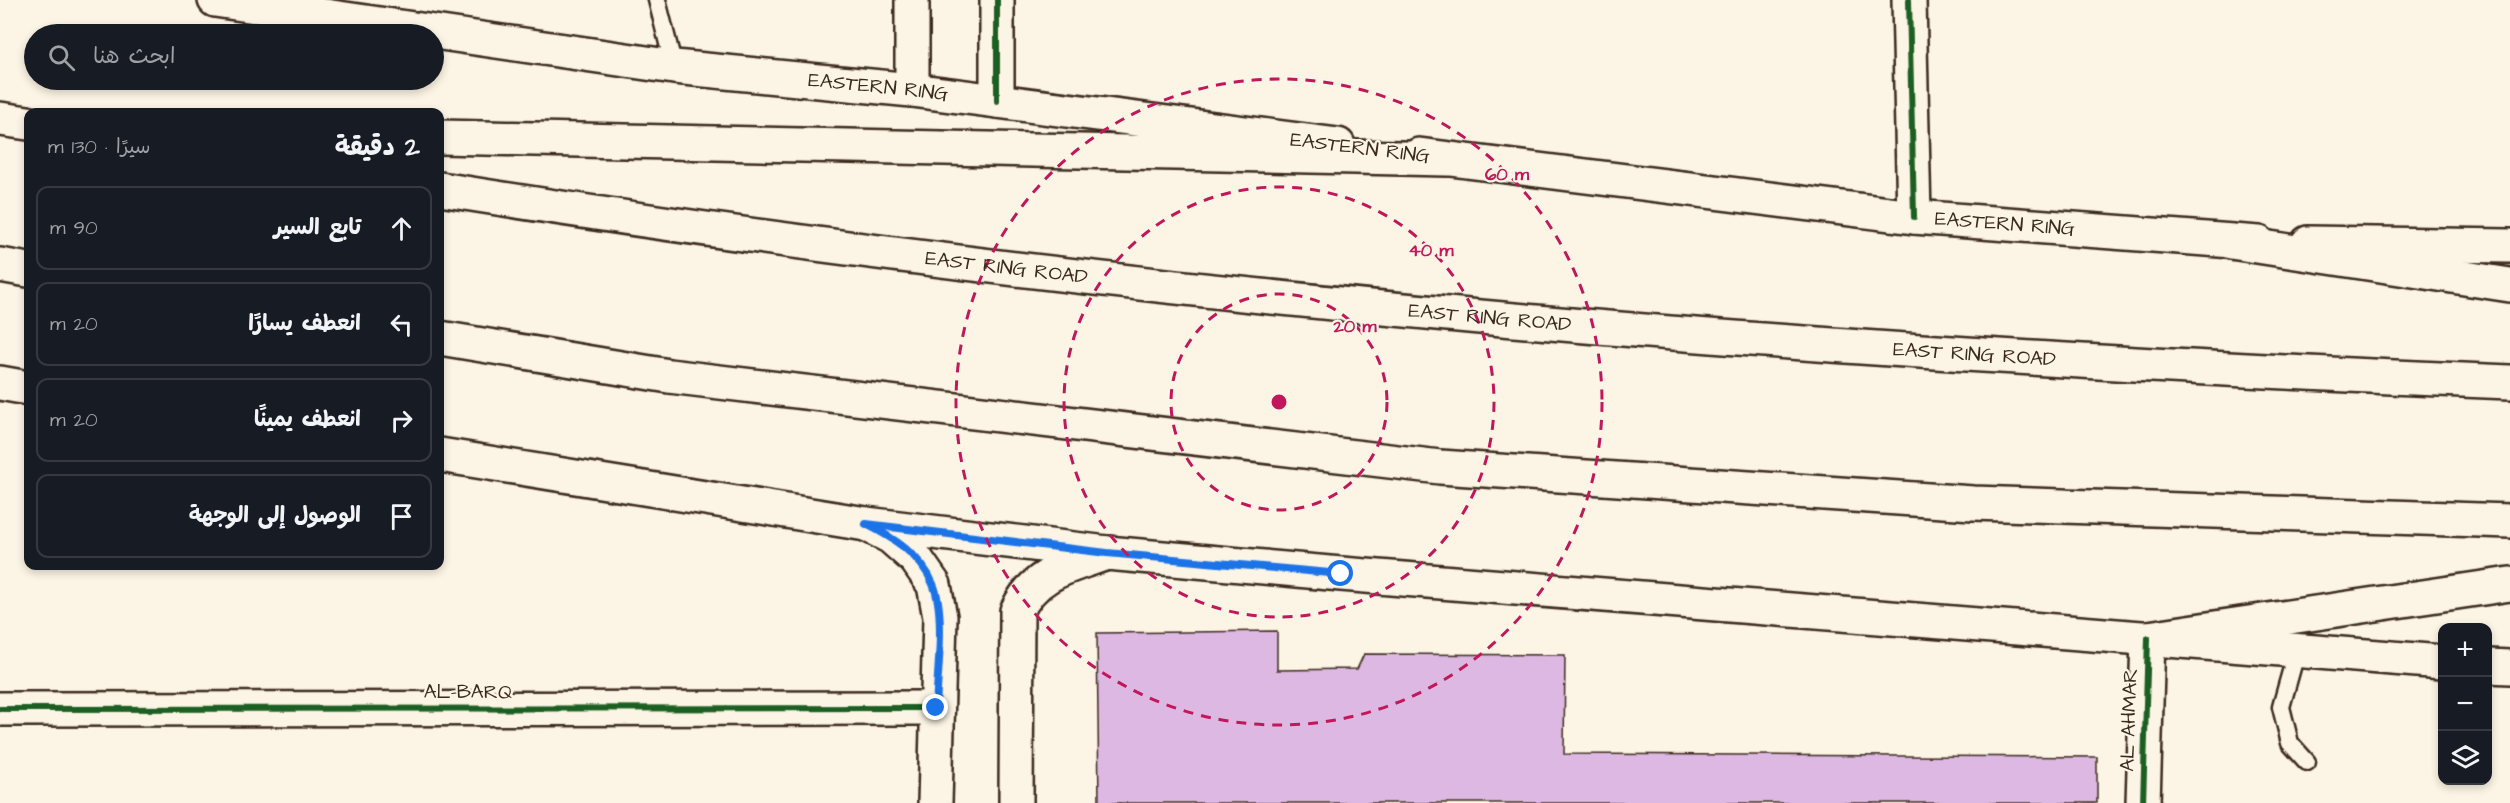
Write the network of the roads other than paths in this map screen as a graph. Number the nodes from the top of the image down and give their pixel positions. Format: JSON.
{"nodes":[{"id":1,"x":215,"y":0,"type":"edge"},
{"id":2,"x":657,"y":0,"type":"edge"},
{"id":3,"x":912,"y":0,"type":"edge"},
{"id":4,"x":997,"y":0,"type":"edge"},
{"id":5,"x":1909,"y":0,"type":"edge"},
{"id":6,"x":322,"y":8,"type":"edge"},
{"id":7,"x":417,"y":24,"type":"edge"},
{"id":8,"x":444,"y":28,"type":"edge"},
{"id":9,"x":674,"y":67,"type":"junction"},
{"id":10,"x":912,"y":90,"type":"junction"},
{"id":11,"x":997,"y":101,"type":"junction"},
{"id":12,"x":0,"y":118,"type":"edge"},
{"id":13,"x":24,"y":122,"type":"edge"},
{"id":14,"x":444,"y":137,"type":"edge"},
{"id":15,"x":1447,"y":159,"type":"junction"},
{"id":16,"x":444,"y":190,"type":"edge"},
{"id":17,"x":1914,"y":217,"type":"junction"},
{"id":18,"x":2231,"y":242,"type":"junction"},
{"id":19,"x":2510,"y":246,"type":"edge"},
{"id":20,"x":0,"y":265,"type":"edge"},
{"id":21,"x":24,"y":269,"type":"edge"},
{"id":22,"x":2510,"y":285,"type":"edge"},
{"id":23,"x":444,"y":339,"type":"edge"},
{"id":24,"x":2510,"y":382,"type":"edge"},
{"id":25,"x":0,"y":383,"type":"edge"},
{"id":26,"x":24,"y":387,"type":"edge"},
{"id":27,"x":444,"y":456,"type":"edge"},
{"id":28,"x":2510,"y":521,"type":"edge"},
{"id":29,"x":866,"y":524,"type":"junction"},
{"id":30,"x":1107,"y":553,"type":"junction"},
{"id":31,"x":2510,"y":584,"type":"edge"},
{"id":32,"x":2148,"y":638,"type":"junction"},
{"id":33,"x":2297,"y":650,"type":"junction"},
{"id":34,"x":2438,"y":662,"type":"edge"},
{"id":35,"x":2492,"y":666,"type":"edge"},
{"id":36,"x":2510,"y":668,"type":"edge"},
{"id":37,"x":936,"y":708,"type":"junction"},
{"id":38,"x":0,"y":709,"type":"edge"},
{"id":39,"x":2307,"y":762,"type":"dead end"},
{"id":40,"x":935,"y":803,"type":"edge"},
{"id":41,"x":1016,"y":803,"type":"edge"},
{"id":42,"x":2143,"y":803,"type":"edge"}],
"edges":[{"from":1,"to":6,"type":"main road","name":"EASTERN RING"},
{"from":2,"to":9,"type":"lane"},
{"from":3,"to":10,"type":"main road"},
{"from":4,"to":11,"type":"main road"},
{"from":5,"to":17,"type":"main road"},
{"from":6,"to":7,"type":"main road","name":"EASTERN RING"},
{"from":8,"to":9,"type":"main road","name":"EASTERN RING"},
{"from":9,"to":10,"type":"main road","name":"EASTERN RING"},
{"from":10,"to":11,"type":"main road","name":"EASTERN RING"},
{"from":11,"to":15,"type":"main road","name":"EASTERN RING"},
{"from":12,"to":13,"type":"main road"},
{"from":14,"to":15,"type":"main road"},
{"from":15,"to":17,"type":"main road","name":"EASTERN RING"},
{"from":16,"to":24,"type":"main road","name":"EAST RING ROAD"},
{"from":17,"to":18,"type":"main road","name":"EASTERN RING"},
{"from":18,"to":19,"type":"main road","name":"EASTERN RING"},
{"from":18,"to":22,"type":"main road"},
{"from":20,"to":21,"type":"main road"},
{"from":23,"to":28,"type":"main road"},
{"from":25,"to":26,"type":"main road"},
{"from":27,"to":29,"type":"main road"},
{"from":29,"to":30,"type":"main road"},
{"from":29,"to":37,"type":"main road"},
{"from":30,"to":32,"type":"main road"},
{"from":30,"to":41,"type":"main road"},
{"from":31,"to":32,"type":"main road"},
{"from":32,"to":33,"type":"main road"},
{"from":32,"to":42,"type":"main road","name":"AL AHMAR"},
{"from":33,"to":34,"type":"main road"},
{"from":33,"to":39,"type":"lane"},
{"from":35,"to":36,"type":"main road"},
{"from":37,"to":38,"type":"main road","name":"AL-BARQ"},
{"from":37,"to":40,"type":"main road"}]}
